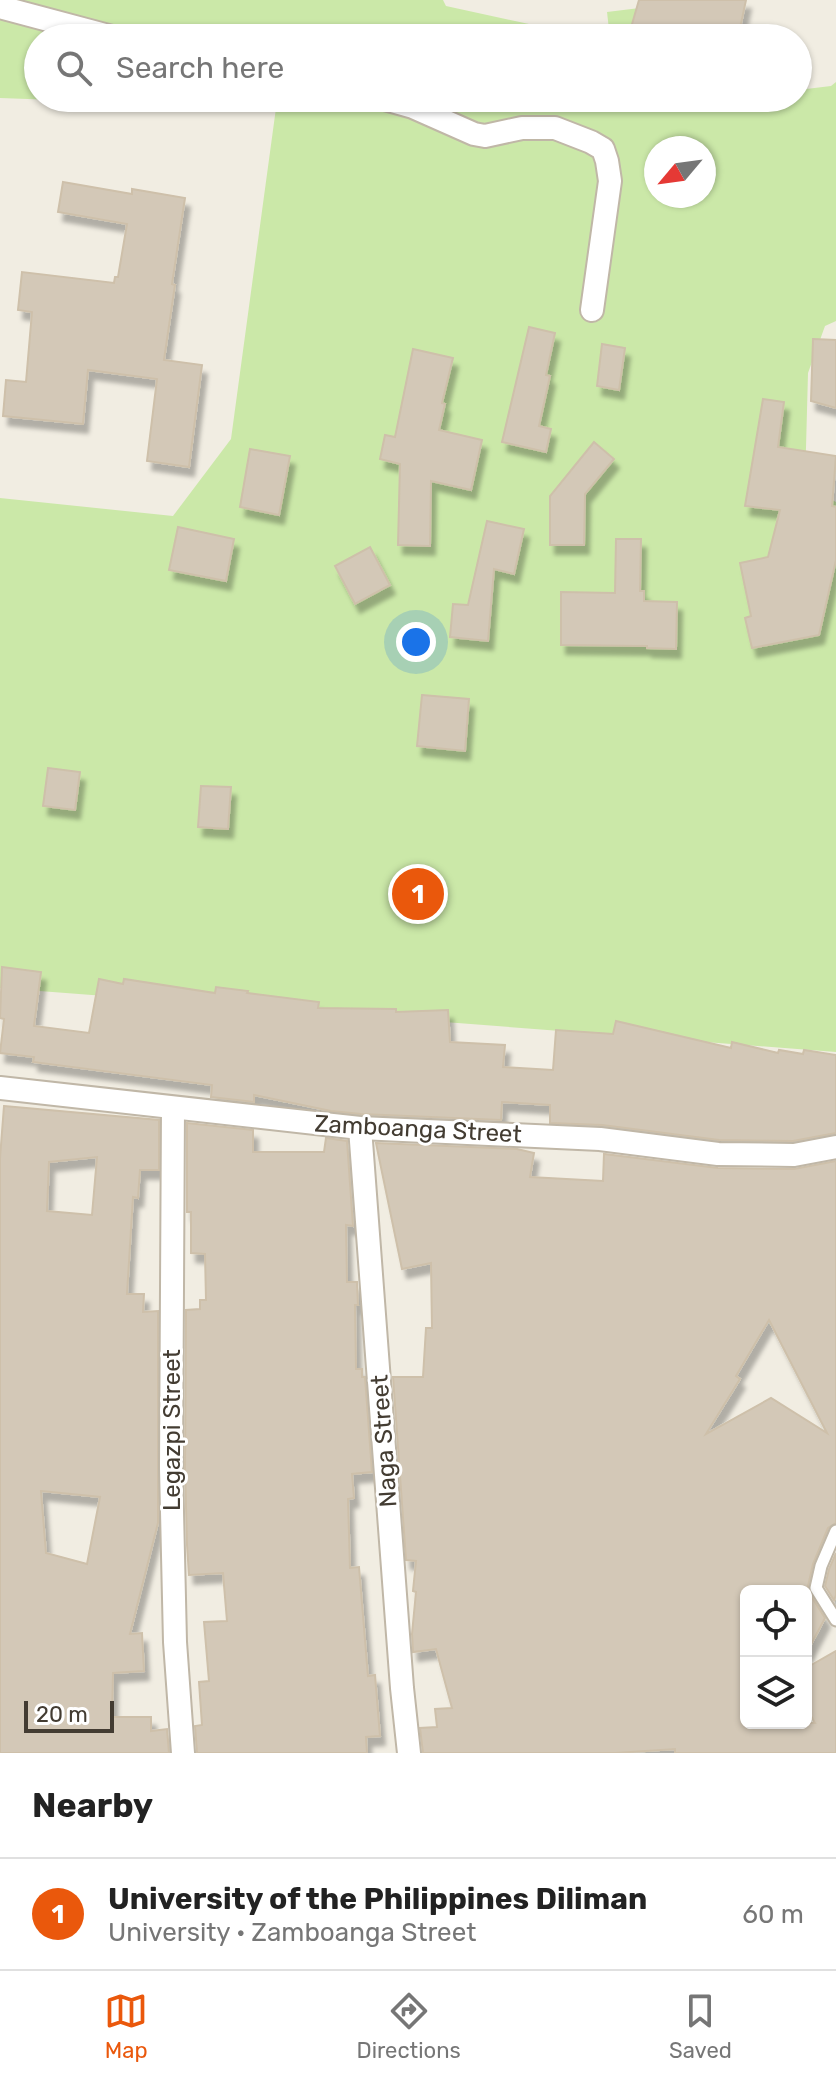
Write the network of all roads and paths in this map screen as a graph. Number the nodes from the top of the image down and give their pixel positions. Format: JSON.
{"nodes":[{"id":1,"x":0,"y":7,"type":"edge"},
{"id":2,"x":64,"y":24,"type":"edge"},
{"id":3,"x":424,"y":112,"type":"edge"},
{"id":4,"x":592,"y":310,"type":"dead end"},
{"id":5,"x":0,"y":1088,"type":"edge"},
{"id":6,"x":173,"y":1108,"type":"junction"},
{"id":7,"x":360,"y":1128,"type":"junction"},
{"id":8,"x":836,"y":1147,"type":"edge"},
{"id":9,"x":836,"y":1531,"type":"edge"},
{"id":10,"x":836,"y":1620,"type":"edge"},
{"id":11,"x":183,"y":1753,"type":"edge"},
{"id":12,"x":409,"y":1753,"type":"edge"}],
"edges":[{"from":1,"to":2,"type":"street"},
{"from":3,"to":4,"type":"street"},
{"from":5,"to":6,"type":"street","name":"Zamboanga Street"},
{"from":6,"to":7,"type":"street","name":"Zamboanga Street"},
{"from":6,"to":11,"type":"street","name":"Legazpi Street"},
{"from":7,"to":8,"type":"street","name":"Zamboanga Street"},
{"from":7,"to":12,"type":"street","name":"Naga Street"},
{"from":9,"to":10,"type":"lane"}]}
